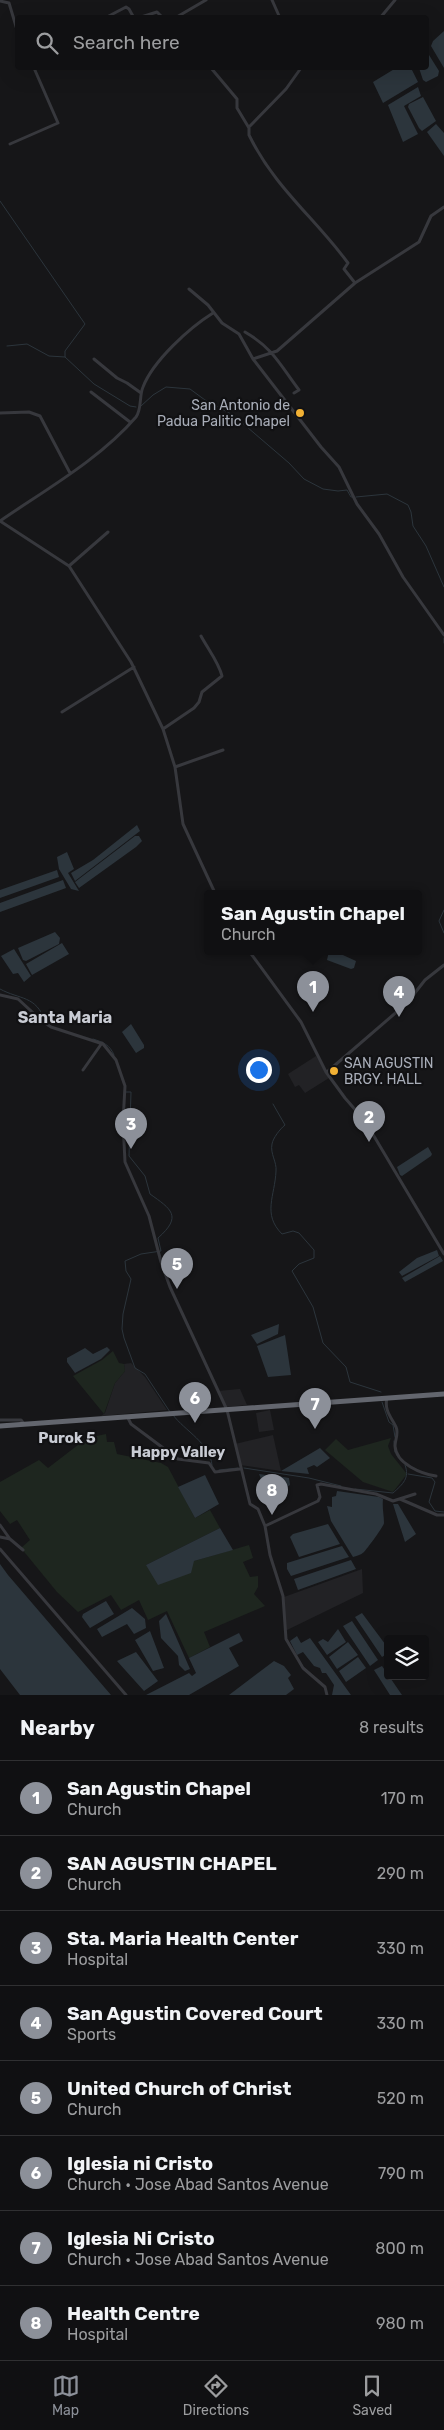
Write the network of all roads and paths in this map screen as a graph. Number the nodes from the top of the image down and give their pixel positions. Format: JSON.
{"nodes":[{"id":1,"x":206,"y":0,"type":"edge"},
{"id":2,"x":272,"y":0,"type":"edge"},
{"id":3,"x":395,"y":0,"type":"edge"},
{"id":4,"x":0,"y":1,"type":"edge"},
{"id":5,"x":111,"y":15,"type":"edge"},
{"id":6,"x":132,"y":15,"type":"edge"},
{"id":7,"x":148,"y":15,"type":"edge"},
{"id":8,"x":160,"y":15,"type":"edge"},
{"id":9,"x":180,"y":15,"type":"edge"},
{"id":10,"x":279,"y":15,"type":"edge"},
{"id":11,"x":382,"y":15,"type":"edge"},
{"id":12,"x":15,"y":23,"type":"edge"},
{"id":13,"x":35,"y":70,"type":"edge"},
{"id":14,"x":214,"y":70,"type":"edge"},
{"id":15,"x":300,"y":70,"type":"edge"},
{"id":16,"x":249,"y":128,"type":"junction"},
{"id":17,"x":10,"y":144,"type":"dead end"},
{"id":18,"x":444,"y":207,"type":"edge"},
{"id":19,"x":355,"y":283,"type":"junction"},
{"id":20,"x":189,"y":289,"type":"dead end"},
{"id":21,"x":213,"y":313,"type":"junction"},
{"id":22,"x":245,"y":332,"type":"dead end"},
{"id":23,"x":272,"y":353,"type":"junction"},
{"id":24,"x":94,"y":358,"type":"dead end"},
{"id":25,"x":252,"y":359,"type":"junction"},
{"id":26,"x":91,"y":392,"type":"dead end"},
{"id":27,"x":294,"y":393,"type":"dead end"},
{"id":28,"x":141,"y":394,"type":"junction"},
{"id":29,"x":0,"y":413,"type":"edge"},
{"id":30,"x":130,"y":422,"type":"junction"},
{"id":31,"x":70,"y":473,"type":"junction"},
{"id":32,"x":0,"y":521,"type":"edge"},
{"id":33,"x":108,"y":532,"type":"dead end"},
{"id":34,"x":68,"y":566,"type":"junction"},
{"id":35,"x":443,"y":634,"type":"edge"},
{"id":36,"x":201,"y":636,"type":"dead end"},
{"id":37,"x":134,"y":667,"type":"junction"},
{"id":38,"x":62,"y":712,"type":"dead end"},
{"id":39,"x":164,"y":729,"type":"junction"},
{"id":40,"x":223,"y":750,"type":"dead end"},
{"id":41,"x":175,"y":767,"type":"junction"},
{"id":42,"x":214,"y":890,"type":"edge"},
{"id":43,"x":252,"y":955,"type":"edge"},
{"id":44,"x":444,"y":965,"type":"edge"},
{"id":45,"x":0,"y":995,"type":"edge"},
{"id":46,"x":102,"y":1043,"type":"junction"},
{"id":47,"x":83,"y":1070,"type":"dead end"},
{"id":48,"x":326,"y":1072,"type":"junction"},
{"id":49,"x":444,"y":1254,"type":"edge"},
{"id":50,"x":444,"y":1394,"type":"edge"},
{"id":51,"x":388,"y":1398,"type":"junction"},
{"id":52,"x":227,"y":1410,"type":"junction"},
{"id":53,"x":127,"y":1417,"type":"junction"},
{"id":54,"x":0,"y":1420,"type":"edge"},
{"id":55,"x":24,"y":1425,"type":"junction"},
{"id":56,"x":0,"y":1426,"type":"edge"},
{"id":57,"x":240,"y":1469,"type":"junction"},
{"id":58,"x":436,"y":1476,"type":"dead end"},
{"id":59,"x":416,"y":1494,"type":"dead end"},
{"id":60,"x":400,"y":1499,"type":"junction"},
{"id":61,"x":444,"y":1515,"type":"edge"},
{"id":62,"x":0,"y":1525,"type":"edge"},
{"id":63,"x":265,"y":1526,"type":"junction"},
{"id":64,"x":0,"y":1537,"type":"edge"},
{"id":65,"x":10,"y":1539,"type":"junction"},
{"id":66,"x":0,"y":1549,"type":"edge"},
{"id":67,"x":23,"y":1550,"type":"dead end"},
{"id":68,"x":126,"y":1695,"type":"edge"},
{"id":69,"x":327,"y":1695,"type":"edge"}],
"edges":[{"from":1,"to":9,"type":"street"},
{"from":2,"to":10,"type":"street"},
{"from":3,"to":11,"type":"street"},
{"from":4,"to":12,"type":"street"},
{"from":5,"to":6,"type":"street"},
{"from":7,"to":8,"type":"street"},
{"from":13,"to":17,"type":"street"},
{"from":14,"to":16,"type":"street"},
{"from":15,"to":16,"type":"street"},
{"from":16,"to":19,"type":"street"},
{"from":18,"to":19,"type":"street"},
{"from":19,"to":23,"type":"street"},
{"from":20,"to":21,"type":"street"},
{"from":21,"to":25,"type":"street"},
{"from":21,"to":28,"type":"street"},
{"from":22,"to":23,"type":"street"},
{"from":23,"to":25,"type":"street"},
{"from":23,"to":27,"type":"street"},
{"from":24,"to":28,"type":"street"},
{"from":25,"to":35,"type":"street"},
{"from":26,"to":30,"type":"street"},
{"from":28,"to":30,"type":"street"},
{"from":29,"to":31,"type":"street"},
{"from":30,"to":31,"type":"street"},
{"from":31,"to":32,"type":"street"},
{"from":32,"to":34,"type":"street"},
{"from":33,"to":34,"type":"street"},
{"from":34,"to":37,"type":"street"},
{"from":36,"to":39,"type":"street"},
{"from":37,"to":38,"type":"street"},
{"from":37,"to":39,"type":"street"},
{"from":39,"to":41,"type":"street"},
{"from":40,"to":41,"type":"street"},
{"from":41,"to":42,"type":"street"},
{"from":43,"to":48,"type":"street"},
{"from":44,"to":48,"type":"street"},
{"from":45,"to":46,"type":"street"},
{"from":46,"to":47,"type":"street"},
{"from":46,"to":52,"type":"street"},
{"from":48,"to":49,"type":"street"},
{"from":50,"to":51,"type":"highway"},
{"from":51,"to":52,"type":"highway"},
{"from":51,"to":58,"type":"street"},
{"from":52,"to":53,"type":"highway"},
{"from":52,"to":57,"type":"street"},
{"from":53,"to":55,"type":"highway"},
{"from":53,"to":57,"type":"street"},
{"from":54,"to":55,"type":"street"},
{"from":55,"to":56,"type":"highway"},
{"from":57,"to":63,"type":"street"},
{"from":59,"to":60,"type":"street"},
{"from":60,"to":61,"type":"street"},
{"from":60,"to":63,"type":"street"},
{"from":62,"to":65,"type":"street"},
{"from":63,"to":69,"type":"street"},
{"from":64,"to":65,"type":"street"},
{"from":65,"to":67,"type":"street"},
{"from":66,"to":68,"type":"street"}]}
